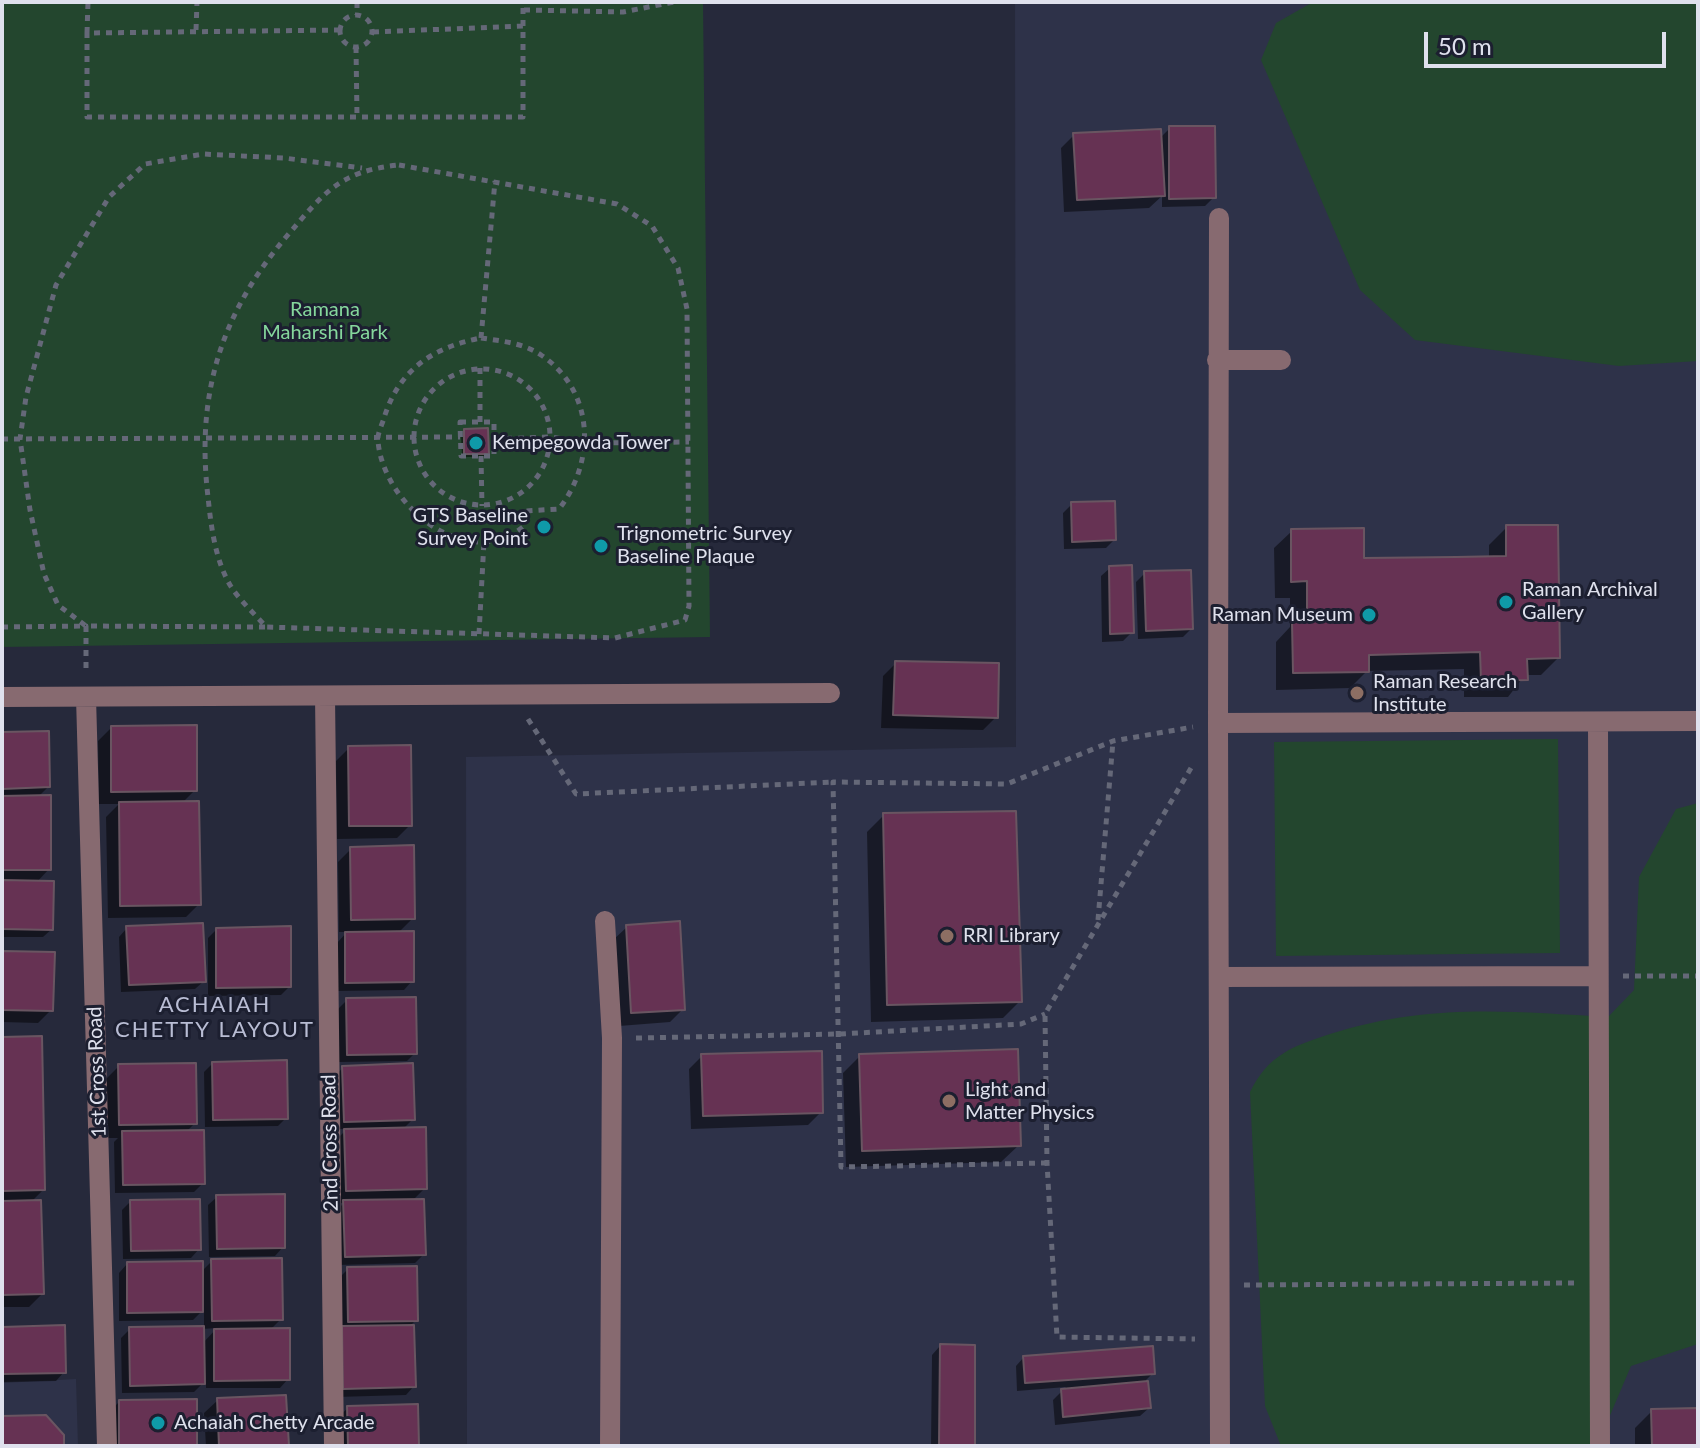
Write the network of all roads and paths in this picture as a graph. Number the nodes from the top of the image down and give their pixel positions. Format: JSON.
{"nodes":[{"id":1,"x":88,"y":2,"type":"edge"},
{"id":2,"x":197,"y":2,"type":"edge"},
{"id":3,"x":357,"y":2,"type":"edge"},
{"id":4,"x":523,"y":2,"type":"edge"},
{"id":5,"x":674,"y":2,"type":"edge"},
{"id":6,"x":524,"y":10,"type":"junction"},
{"id":7,"x":357,"y":15,"type":"junction"},
{"id":8,"x":524,"y":26,"type":"junction"},
{"id":9,"x":196,"y":30,"type":"junction"},
{"id":10,"x":340,"y":30,"type":"junction"},
{"id":11,"x":373,"y":32,"type":"junction"},
{"id":12,"x":87,"y":33,"type":"junction"},
{"id":13,"x":356,"y":47,"type":"junction"},
{"id":14,"x":357,"y":117,"type":"junction"},
{"id":15,"x":364,"y":168,"type":"junction"},
{"id":16,"x":495,"y":181,"type":"junction"},
{"id":17,"x":1219,"y":218,"type":"dead end"},
{"id":18,"x":481,"y":338,"type":"junction"},
{"id":19,"x":1217,"y":360,"type":"junction"},
{"id":20,"x":1281,"y":360,"type":"dead end"},
{"id":21,"x":480,"y":368,"type":"junction"},
{"id":22,"x":480,"y":422,"type":"junction"},
{"id":23,"x":460,"y":437,"type":"junction"},
{"id":24,"x":551,"y":437,"type":"junction"},
{"id":25,"x":413,"y":438,"type":"junction"},
{"id":26,"x":2,"y":439,"type":"edge"},
{"id":27,"x":20,"y":439,"type":"junction"},
{"id":28,"x":202,"y":439,"type":"junction"},
{"id":29,"x":494,"y":439,"type":"junction"},
{"id":30,"x":378,"y":440,"type":"junction"},
{"id":31,"x":689,"y":442,"type":"junction"},
{"id":32,"x":587,"y":443,"type":"junction"},
{"id":33,"x":481,"y":456,"type":"junction"},
{"id":34,"x":482,"y":506,"type":"junction"},
{"id":35,"x":484,"y":541,"type":"junction"},
{"id":36,"x":86,"y":626,"type":"junction"},
{"id":37,"x":2,"y":627,"type":"edge"},
{"id":38,"x":266,"y":627,"type":"junction"},
{"id":39,"x":479,"y":634,"type":"junction"},
{"id":40,"x":830,"y":693,"type":"dead end"},
{"id":41,"x":513,"y":695,"type":"junction"},
{"id":42,"x":325,"y":696,"type":"junction"},
{"id":43,"x":2,"y":697,"type":"edge"},
{"id":44,"x":86,"y":697,"type":"junction"},
{"id":45,"x":1698,"y":721,"type":"edge"},
{"id":46,"x":1598,"y":722,"type":"junction"},
{"id":47,"x":1218,"y":723,"type":"junction"},
{"id":48,"x":1113,"y":741,"type":"junction"},
{"id":49,"x":1194,"y":763,"type":"dead end"},
{"id":50,"x":833,"y":782,"type":"junction"},
{"id":51,"x":605,"y":921,"type":"dead end"},
{"id":52,"x":1098,"y":923,"type":"junction"},
{"id":53,"x":1598,"y":976,"type":"junction"},
{"id":54,"x":1698,"y":976,"type":"edge"},
{"id":55,"x":1219,"y":977,"type":"junction"},
{"id":56,"x":1045,"y":1014,"type":"junction"},
{"id":57,"x":840,"y":1034,"type":"junction"},
{"id":58,"x":612,"y":1038,"type":"junction"},
{"id":59,"x":1047,"y":1163,"type":"junction"},
{"id":60,"x":1599,"y":1283,"type":"junction"},
{"id":61,"x":1220,"y":1285,"type":"junction"},
{"id":62,"x":1220,"y":1339,"type":"junction"},
{"id":63,"x":107,"y":1446,"type":"edge"},
{"id":64,"x":334,"y":1446,"type":"edge"},
{"id":65,"x":610,"y":1446,"type":"edge"},
{"id":66,"x":1220,"y":1446,"type":"edge"},
{"id":67,"x":1600,"y":1446,"type":"edge"}],
"edges":[{"from":1,"to":12,"type":"path"},
{"from":2,"to":9,"type":"path"},
{"from":3,"to":7,"type":"path"},
{"from":4,"to":6,"type":"path"},
{"from":5,"to":6,"type":"path"},
{"from":6,"to":8,"type":"path"},
{"from":7,"to":10,"type":"path"},
{"from":7,"to":11,"type":"path"},
{"from":8,"to":11,"type":"path"},
{"from":8,"to":14,"type":"path"},
{"from":9,"to":10,"type":"path"},
{"from":9,"to":12,"type":"path"},
{"from":10,"to":13,"type":"path"},
{"from":11,"to":13,"type":"path"},
{"from":12,"to":14,"type":"path"},
{"from":13,"to":14,"type":"path"},
{"from":15,"to":16,"type":"path"},
{"from":15,"to":27,"type":"path"},
{"from":15,"to":28,"type":"path"},
{"from":16,"to":18,"type":"path"},
{"from":16,"to":31,"type":"path"},
{"from":17,"to":19,"type":"street"},
{"from":18,"to":30,"type":"path"},
{"from":18,"to":32,"type":"path"},
{"from":19,"to":20,"type":"street"},
{"from":19,"to":47,"type":"street"},
{"from":21,"to":22,"type":"path"},
{"from":21,"to":24,"type":"path"},
{"from":21,"to":25,"type":"path"},
{"from":22,"to":23,"type":"path"},
{"from":22,"to":29,"type":"path"},
{"from":23,"to":25,"type":"path"},
{"from":23,"to":33,"type":"path"},
{"from":24,"to":29,"type":"path"},
{"from":24,"to":32,"type":"path"},
{"from":24,"to":34,"type":"path"},
{"from":25,"to":30,"type":"path"},
{"from":25,"to":34,"type":"path"},
{"from":26,"to":27,"type":"path"},
{"from":27,"to":28,"type":"path"},
{"from":27,"to":36,"type":"path"},
{"from":28,"to":30,"type":"path"},
{"from":28,"to":38,"type":"path"},
{"from":29,"to":33,"type":"path"},
{"from":30,"to":35,"type":"path"},
{"from":31,"to":32,"type":"path"},
{"from":31,"to":39,"type":"path"},
{"from":32,"to":35,"type":"path"},
{"from":33,"to":34,"type":"path"},
{"from":35,"to":39,"type":"path"},
{"from":36,"to":37,"type":"path"},
{"from":36,"to":38,"type":"path"},
{"from":36,"to":44,"type":"path"},
{"from":38,"to":39,"type":"path"},
{"from":40,"to":41,"type":"street"},
{"from":41,"to":42,"type":"street"},
{"from":41,"to":50,"type":"path"},
{"from":42,"to":44,"type":"street"},
{"from":42,"to":64,"type":"street","name":"2nd Cross Road"},
{"from":43,"to":44,"type":"street"},
{"from":44,"to":63,"type":"street","name":"1st Cross Road"},
{"from":45,"to":46,"type":"street"},
{"from":46,"to":47,"type":"street"},
{"from":46,"to":53,"type":"street"},
{"from":47,"to":48,"type":"path"},
{"from":47,"to":55,"type":"street"},
{"from":48,"to":50,"type":"path"},
{"from":48,"to":52,"type":"path"},
{"from":49,"to":52,"type":"path"},
{"from":50,"to":57,"type":"path"},
{"from":51,"to":58,"type":"street"},
{"from":52,"to":56,"type":"path"},
{"from":53,"to":54,"type":"path"},
{"from":53,"to":55,"type":"street"},
{"from":53,"to":60,"type":"street"},
{"from":55,"to":61,"type":"street"},
{"from":56,"to":57,"type":"path"},
{"from":56,"to":59,"type":"path"},
{"from":57,"to":58,"type":"path"},
{"from":57,"to":59,"type":"path"},
{"from":58,"to":65,"type":"street"},
{"from":59,"to":62,"type":"path"},
{"from":60,"to":61,"type":"path"},
{"from":60,"to":67,"type":"street"},
{"from":61,"to":62,"type":"street"},
{"from":62,"to":66,"type":"street"}]}
